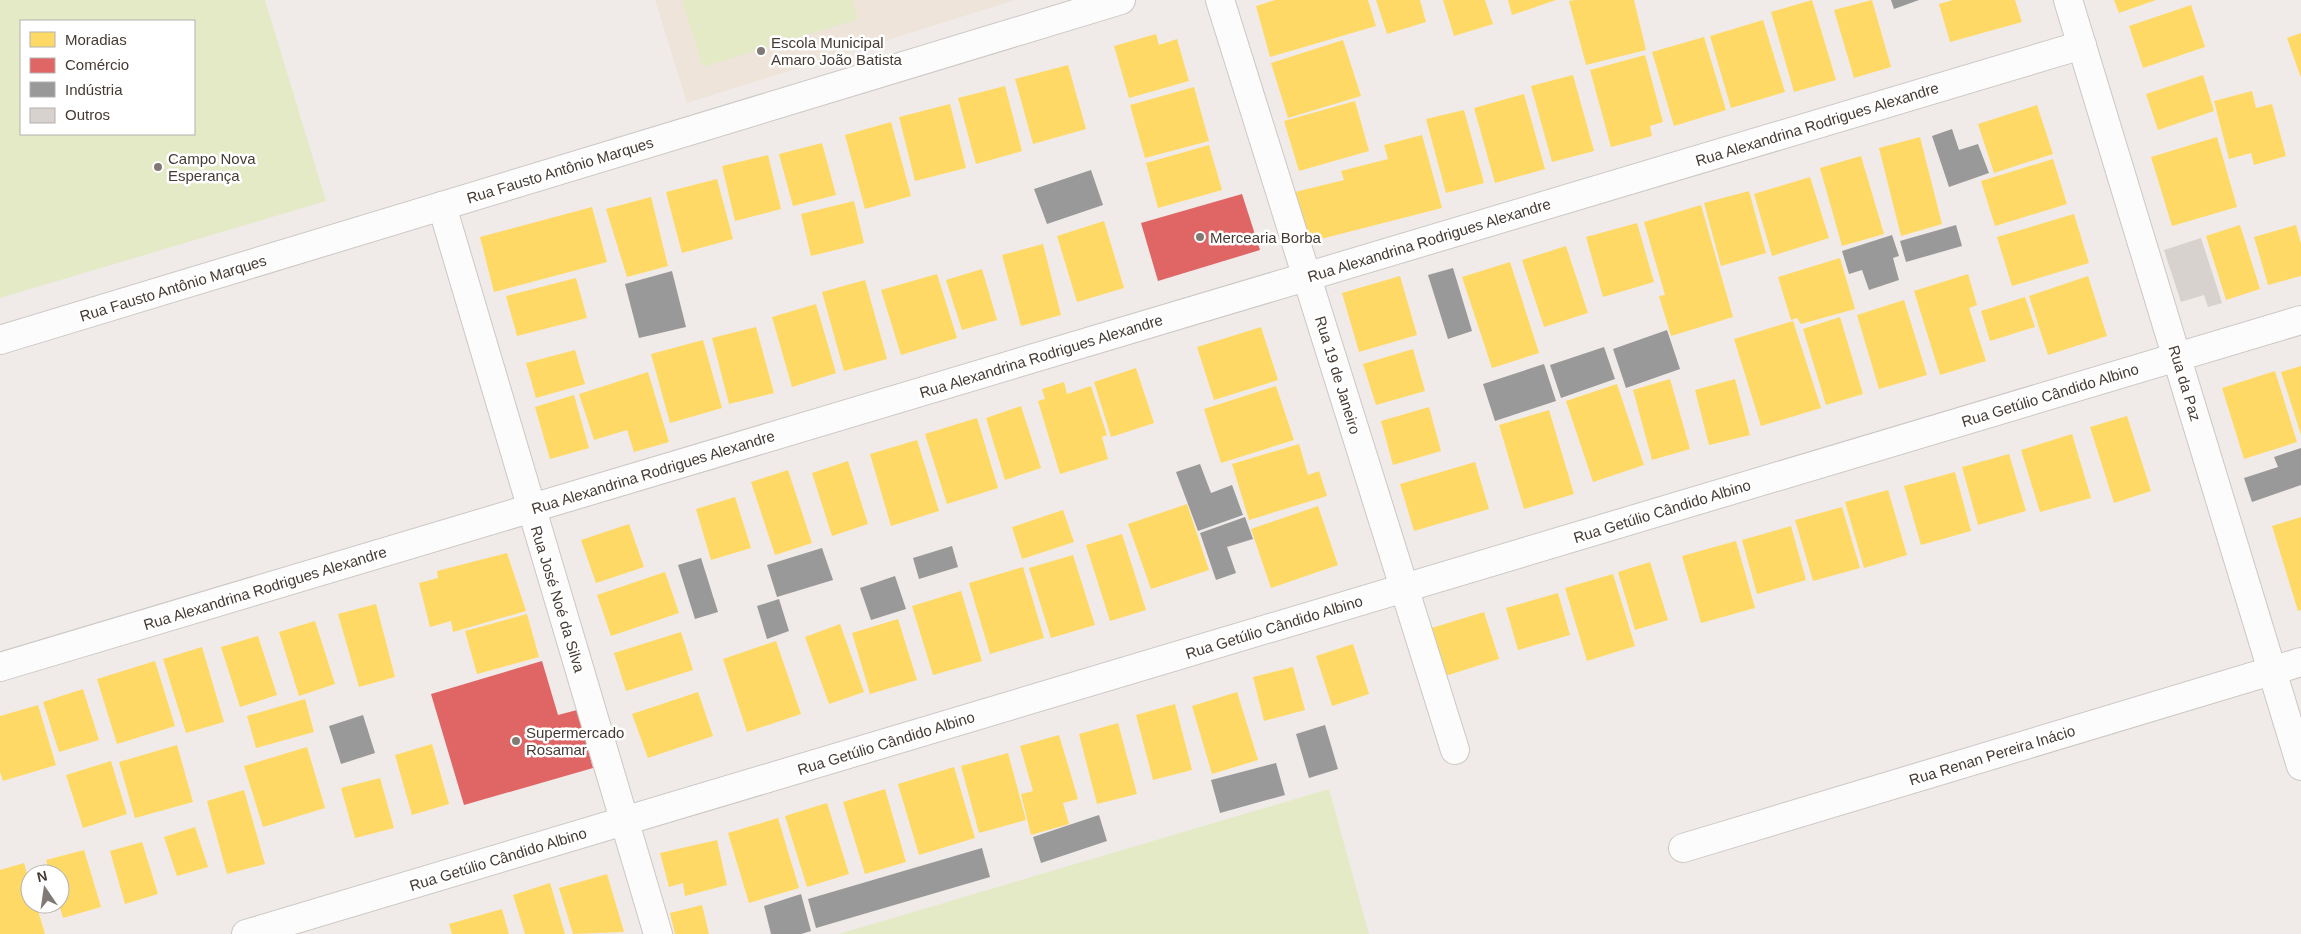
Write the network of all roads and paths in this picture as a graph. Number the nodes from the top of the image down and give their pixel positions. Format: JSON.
{"nodes":[{"id":1,"x":1121,"y":0,"type":"edge"},
{"id":2,"x":1220,"y":0,"type":"edge"},
{"id":3,"x":2068,"y":0,"type":"edge"},
{"id":4,"x":2082,"y":45,"type":"junction"},
{"id":5,"x":442,"y":206,"type":"junction"},
{"id":6,"x":1307,"y":276,"type":"junction"},
{"id":7,"x":2301,"y":320,"type":"edge"},
{"id":8,"x":0,"y":340,"type":"edge"},
{"id":9,"x":2177,"y":357,"type":"junction"},
{"id":10,"x":531,"y":508,"type":"junction"},
{"id":11,"x":1405,"y":588,"type":"junction"},
{"id":12,"x":2301,"y":662,"type":"edge"},
{"id":13,"x":0,"y":666,"type":"edge"},
{"id":14,"x":2271,"y":671,"type":"junction"},
{"id":15,"x":1455,"y":750,"type":"dead end"},
{"id":16,"x":2301,"y":766,"type":"edge"},
{"id":17,"x":624,"y":821,"type":"junction"},
{"id":18,"x":1683,"y":848,"type":"dead end"},
{"id":19,"x":246,"y":934,"type":"edge"},
{"id":20,"x":658,"y":934,"type":"edge"}],
"edges":[{"from":1,"to":5,"type":"street","name":"Rua Fausto Antônio Marques"},
{"from":2,"to":6,"type":"street","name":"Rua 19 de Janeiro"},
{"from":3,"to":4,"type":"street","name":"Rua da Paz"},
{"from":4,"to":6,"type":"street","name":"Rua Alexandrina Rodrigues Alexandre"},
{"from":4,"to":9,"type":"street","name":"Rua da Paz"},
{"from":5,"to":8,"type":"street","name":"Rua Fausto Antônio Marques"},
{"from":5,"to":10,"type":"street","name":"Rua José Noé da Silva"},
{"from":6,"to":10,"type":"street","name":"Rua Alexandrina Rodrigues Alexandre"},
{"from":6,"to":11,"type":"street","name":"Rua 19 de Janeiro"},
{"from":7,"to":9,"type":"street","name":"Rua Getúlio Cândido Albino"},
{"from":9,"to":11,"type":"street","name":"Rua Getúlio Cândido Albino"},
{"from":9,"to":14,"type":"street","name":"Rua da Paz"},
{"from":10,"to":13,"type":"street","name":"Rua Alexandrina Rodrigues Alexandre"},
{"from":10,"to":17,"type":"street","name":"Rua José Noé da Silva"},
{"from":11,"to":15,"type":"street","name":"Rua 19 de Janeiro"},
{"from":11,"to":17,"type":"street","name":"Rua Getúlio Cândido Albino"},
{"from":12,"to":14,"type":"street","name":"Rua Renan Pereira Inácio"},
{"from":14,"to":16,"type":"street","name":"Rua da Paz"},
{"from":14,"to":18,"type":"street","name":"Rua Renan Pereira Inácio"},
{"from":17,"to":19,"type":"street","name":"Rua Getúlio Cândido Albino"},
{"from":17,"to":20,"type":"street","name":"Rua José Noé da Silva"}]}
